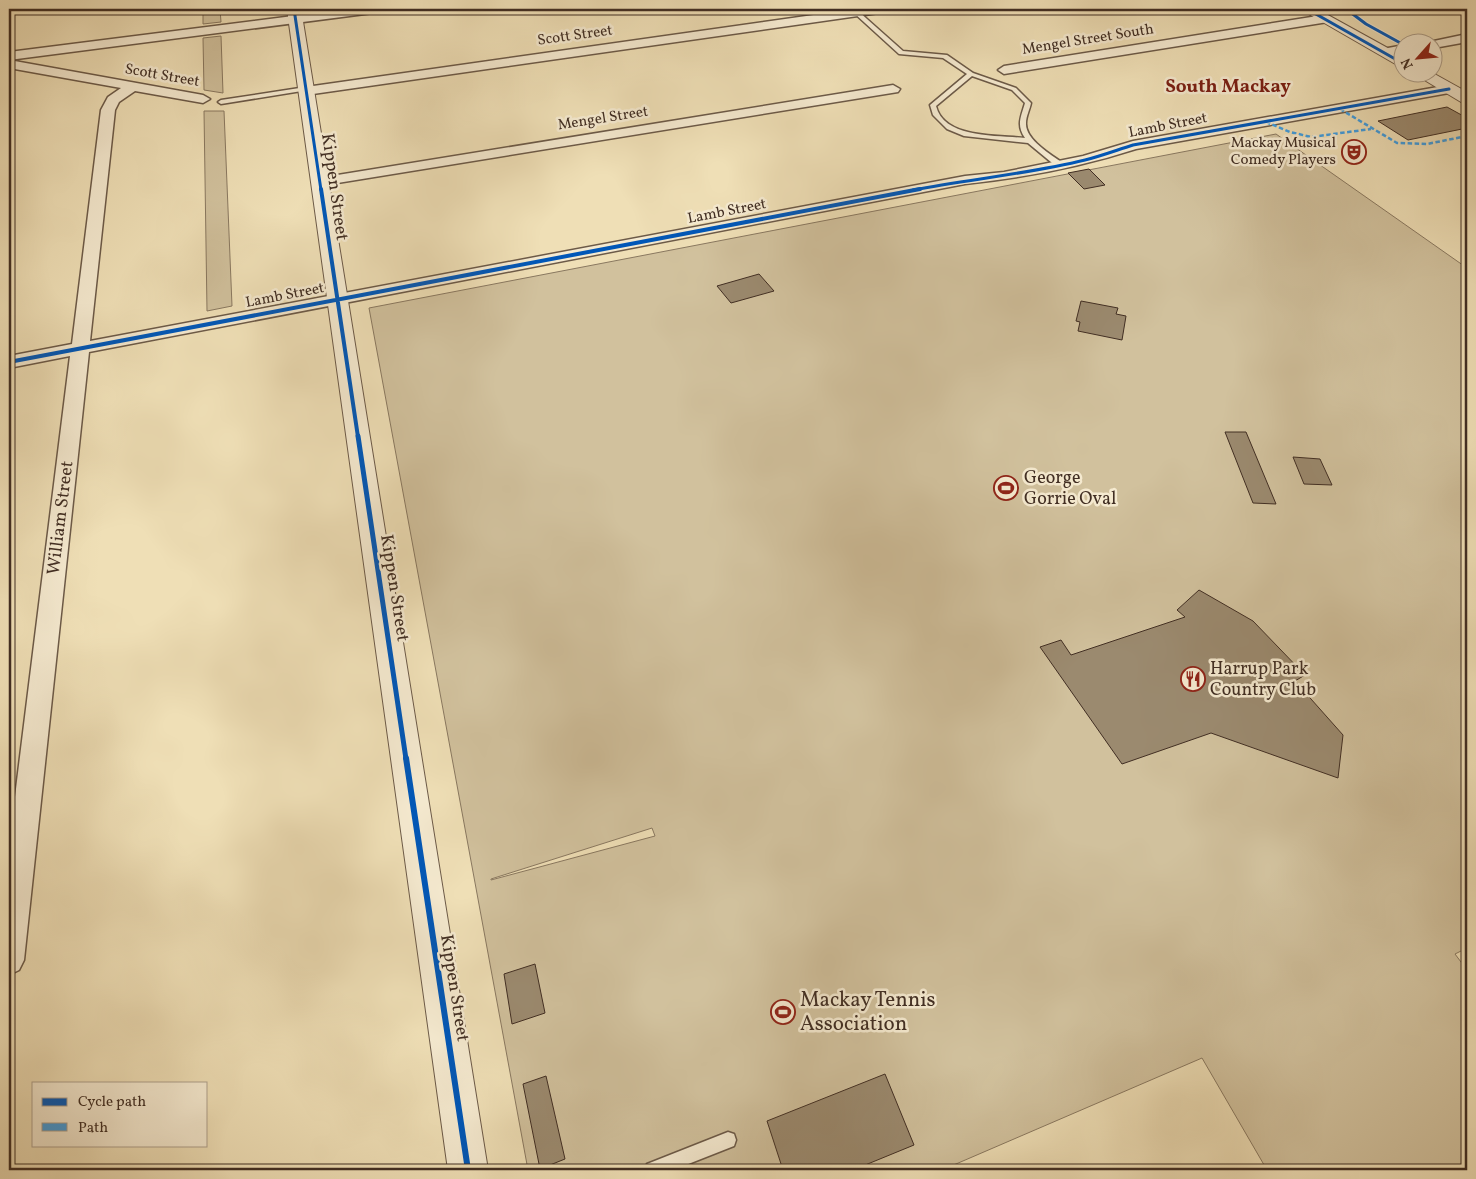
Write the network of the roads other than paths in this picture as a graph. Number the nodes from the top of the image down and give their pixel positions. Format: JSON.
{"nodes":[{"id":1,"x":373,"y":9,"type":"edge"},
{"id":2,"x":879,"y":9,"type":"edge"},
{"id":3,"x":1307,"y":9,"type":"edge"},
{"id":4,"x":846,"y":12,"type":"edge"},
{"id":5,"x":294,"y":14,"type":"edge"},
{"id":6,"x":1328,"y":15,"type":"edge"},
{"id":7,"x":1467,"y":38,"type":"edge"},
{"id":8,"x":1444,"y":42,"type":"edge"},
{"id":9,"x":1394,"y":51,"type":"edge"},
{"id":10,"x":9,"y":56,"type":"edge"},
{"id":11,"x":9,"y":64,"type":"edge"},
{"id":12,"x":1004,"y":70,"type":"dead end"},
{"id":13,"x":971,"y":74,"type":"junction"},
{"id":14,"x":1438,"y":82,"type":"edge"},
{"id":15,"x":1441,"y":82,"type":"edge"},
{"id":16,"x":131,"y":87,"type":"junction"},
{"id":17,"x":1449,"y":88,"type":"junction"},
{"id":18,"x":893,"y":89,"type":"dead end"},
{"id":19,"x":306,"y":90,"type":"junction"},
{"id":20,"x":203,"y":99,"type":"dead end"},
{"id":21,"x":1467,"y":99,"type":"edge"},
{"id":22,"x":221,"y":102,"type":"dead end"},
{"id":23,"x":1032,"y":141,"type":"junction"},
{"id":24,"x":1060,"y":165,"type":"junction"},
{"id":25,"x":319,"y":182,"type":"junction"},
{"id":26,"x":336,"y":299,"type":"junction"},
{"id":27,"x":81,"y":348,"type":"junction"},
{"id":28,"x":9,"y":362,"type":"edge"},
{"id":29,"x":9,"y":960,"type":"edge"},
{"id":30,"x":728,"y":1140,"type":"dead end"},
{"id":31,"x":468,"y":1170,"type":"edge"},
{"id":32,"x":653,"y":1170,"type":"edge"}],
"edges":[{"from":1,"to":5,"type":"street"},
{"from":2,"to":4,"type":"street","name":"Scott Street"},
{"from":3,"to":6,"type":"street"},
{"from":4,"to":13,"type":"lane"},
{"from":4,"to":19,"type":"street","name":"Scott Street"},
{"from":5,"to":10,"type":"street"},
{"from":5,"to":19,"type":"street","name":"Kippen Street"},
{"from":6,"to":9,"type":"street"},
{"from":6,"to":12,"type":"street","name":"Mengel Street South"},
{"from":7,"to":8,"type":"street"},
{"from":11,"to":16,"type":"street","name":"Scott Street"},
{"from":13,"to":23,"type":"lane"},
{"from":13,"to":23,"type":"lane"},
{"from":14,"to":17,"type":"street"},
{"from":15,"to":17,"type":"street"},
{"from":16,"to":20,"type":"street","name":"Scott Street"},
{"from":16,"to":27,"type":"street","name":"William Street"},
{"from":17,"to":21,"type":"street"},
{"from":17,"to":24,"type":"street","name":"Lamb Street"},
{"from":18,"to":25,"type":"street","name":"Mengel Street"},
{"from":19,"to":22,"type":"lane","name":"Scott Street"},
{"from":19,"to":25,"type":"street","name":"Kippen Street"},
{"from":23,"to":24,"type":"lane"},
{"from":24,"to":26,"type":"street","name":"Lamb Street"},
{"from":25,"to":26,"type":"street","name":"Kippen Street"},
{"from":26,"to":27,"type":"street","name":"Lamb Street"},
{"from":26,"to":31,"type":"street","name":"Kippen Street"},
{"from":27,"to":28,"type":"street","name":"Lamb Street"},
{"from":27,"to":29,"type":"street","name":"William Street"},
{"from":30,"to":32,"type":"lane"}]}
